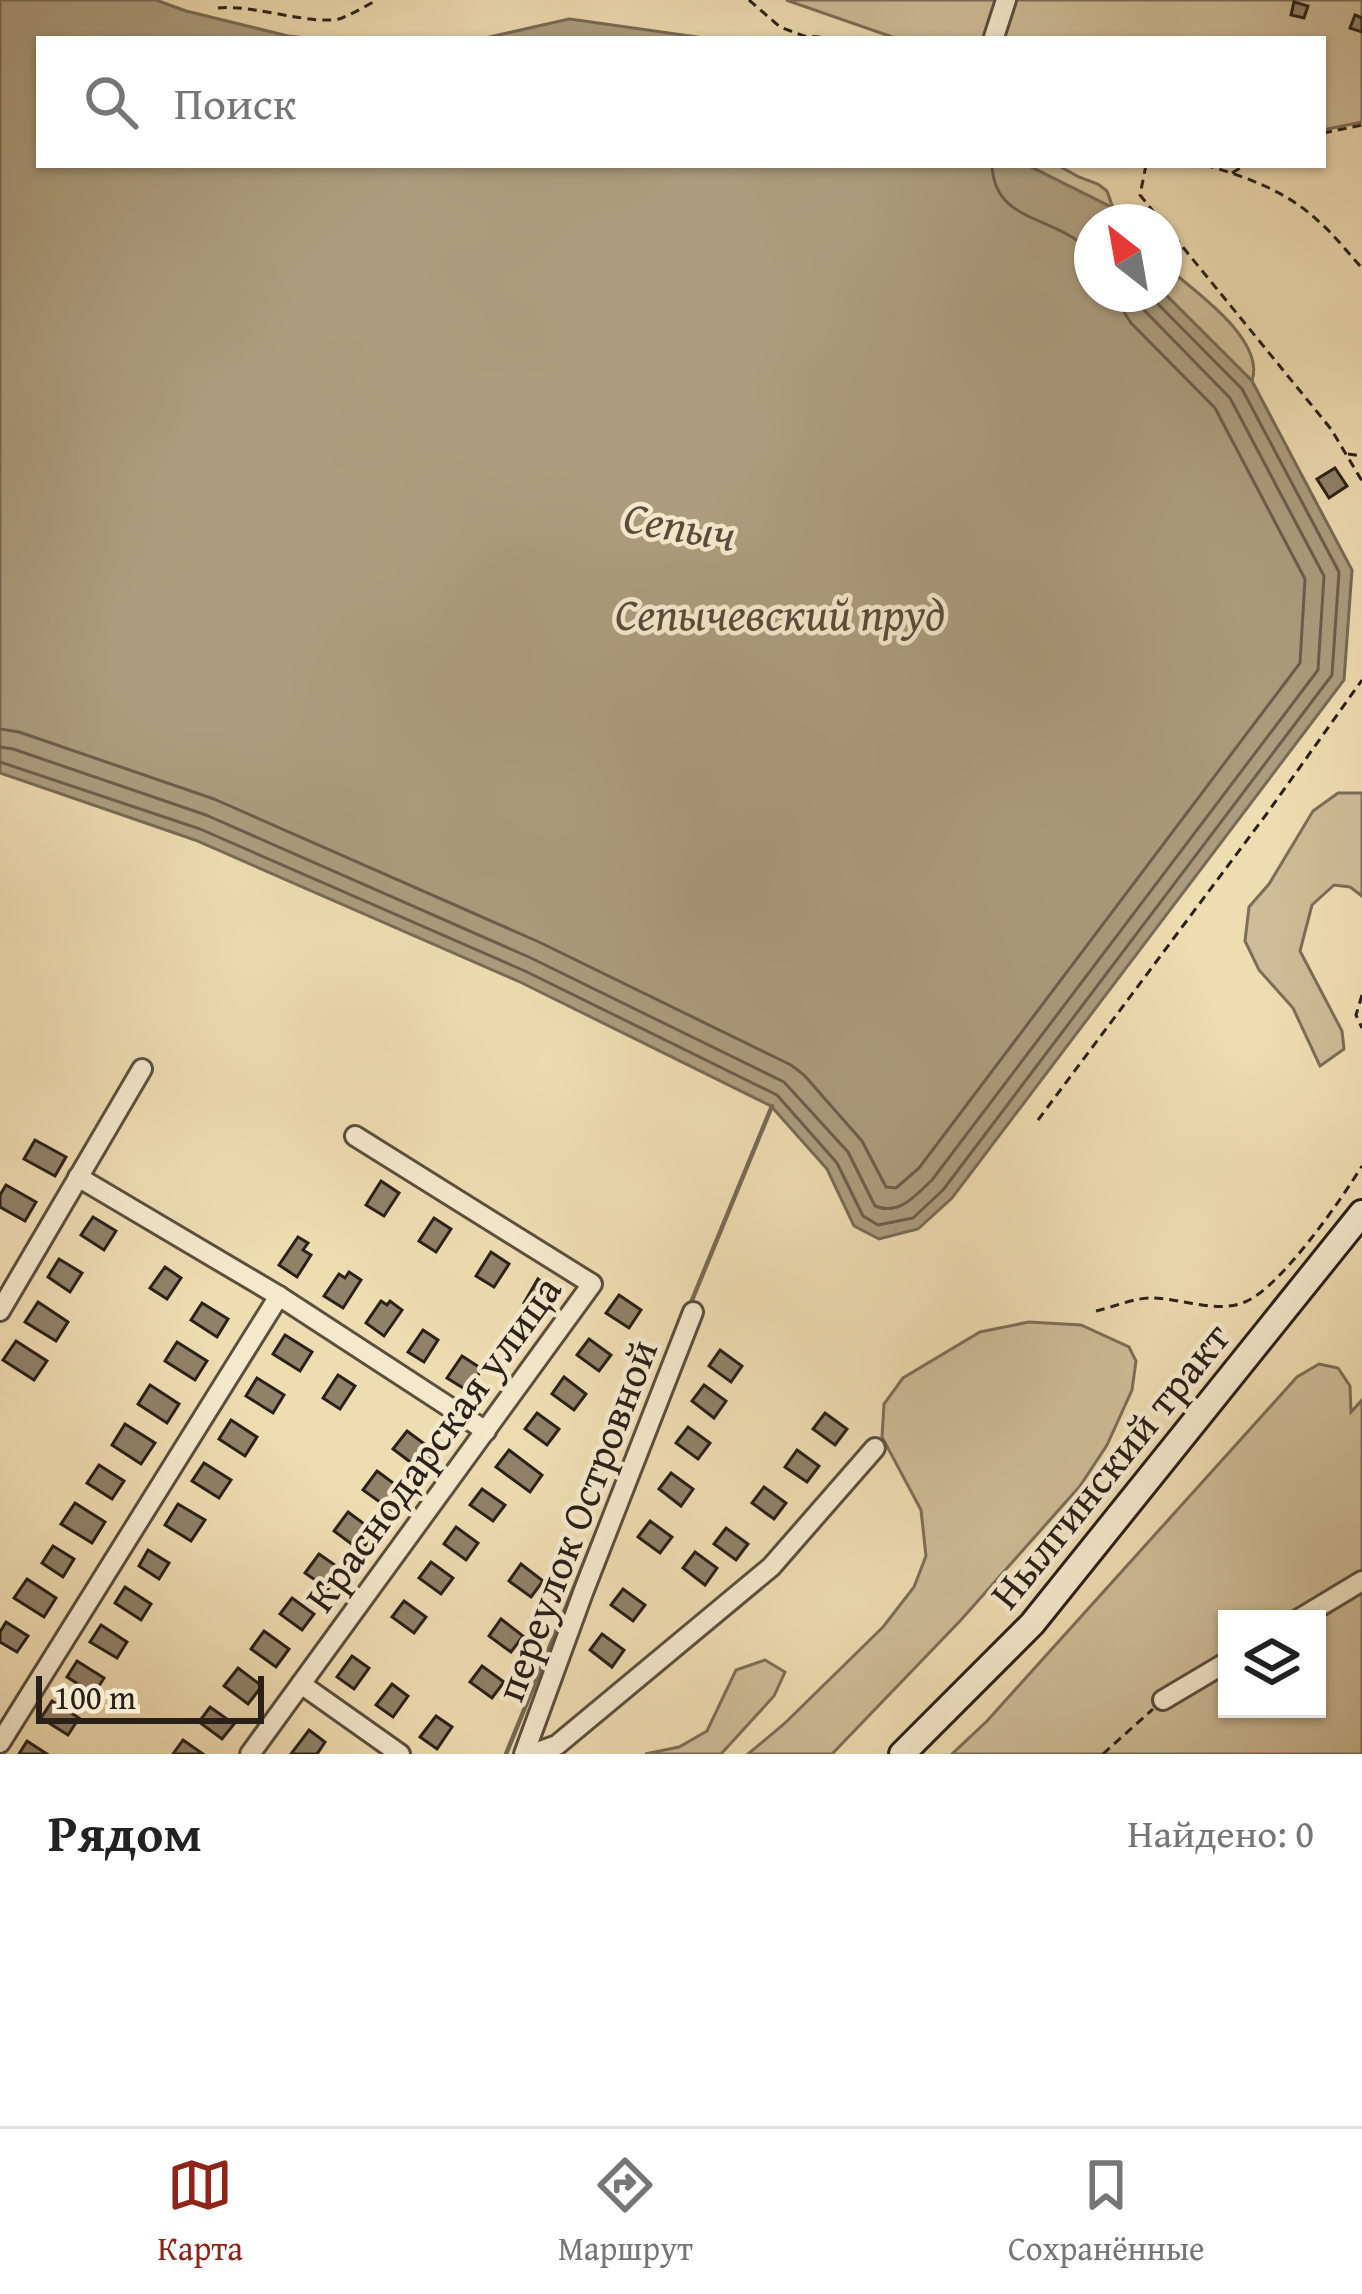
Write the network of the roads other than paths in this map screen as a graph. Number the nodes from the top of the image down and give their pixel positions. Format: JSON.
{"nodes":[{"id":1,"x":1006,"y":0,"type":"edge"},
{"id":2,"x":994,"y":36,"type":"edge"},
{"id":3,"x":142,"y":1069,"type":"dead end"},
{"id":4,"x":356,"y":1136,"type":"dead end"},
{"id":5,"x":78,"y":1178,"type":"junction"},
{"id":6,"x":1362,"y":1213,"type":"edge"},
{"id":7,"x":279,"y":1296,"type":"junction"},
{"id":8,"x":0,"y":1311,"type":"edge"},
{"id":9,"x":693,"y":1312,"type":"dead end"},
{"id":10,"x":486,"y":1431,"type":"junction"},
{"id":11,"x":875,"y":1448,"type":"dead end"},
{"id":12,"x":1362,"y":1581,"type":"edge"},
{"id":13,"x":1314,"y":1610,"type":"edge"},
{"id":14,"x":1218,"y":1667,"type":"edge"},
{"id":15,"x":301,"y":1684,"type":"junction"},
{"id":16,"x":1163,"y":1700,"type":"road end"},
{"id":17,"x":0,"y":1743,"type":"edge"},
{"id":18,"x":250,"y":1754,"type":"edge"},
{"id":19,"x":400,"y":1754,"type":"edge"},
{"id":20,"x":528,"y":1754,"type":"edge"},
{"id":21,"x":902,"y":1754,"type":"edge"}],
"edges":[{"from":1,"to":2,"type":"street"},
{"from":3,"to":5,"type":"street"},
{"from":4,"to":10,"type":"street","name":"Краснодарская улица"},
{"from":5,"to":7,"type":"street"},
{"from":5,"to":8,"type":"street"},
{"from":6,"to":21,"type":"main road","name":"Нылгинский тракт"},
{"from":7,"to":10,"type":"street"},
{"from":7,"to":17,"type":"street"},
{"from":9,"to":20,"type":"street","name":"переулок Островной"},
{"from":10,"to":15,"type":"street","name":"Краснодарская улица"},
{"from":11,"to":20,"type":"street"},
{"from":12,"to":13,"type":"street"},
{"from":14,"to":16,"type":"street"},
{"from":15,"to":18,"type":"street","name":"Краснодарская улица"},
{"from":15,"to":19,"type":"street"}]}
